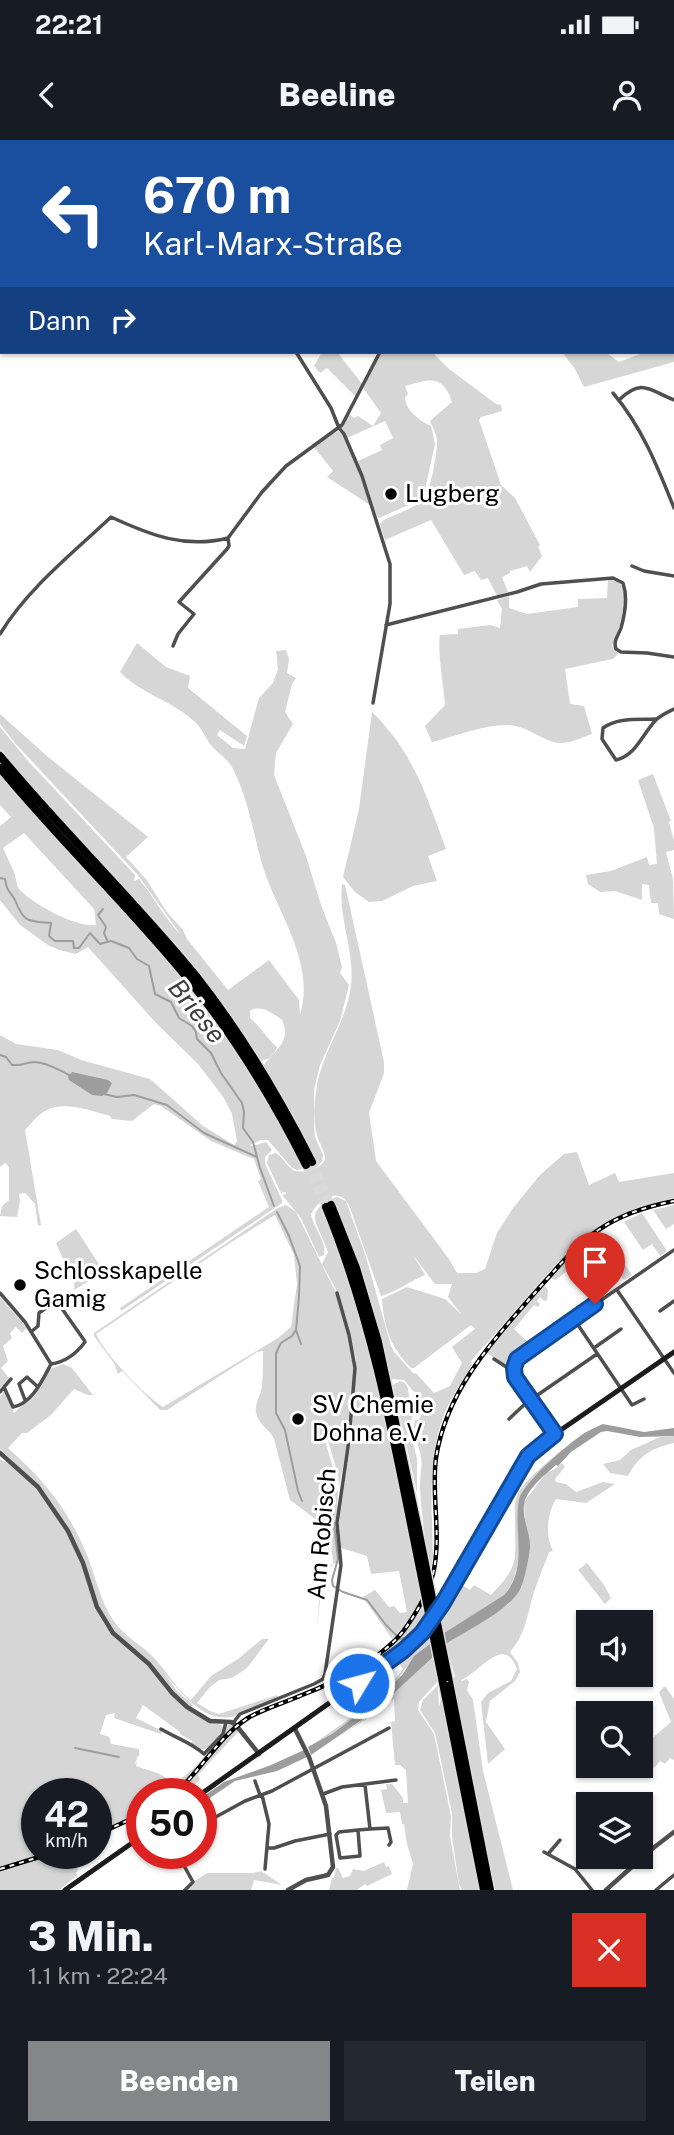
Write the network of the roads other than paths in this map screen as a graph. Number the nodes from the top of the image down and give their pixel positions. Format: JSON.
{"nodes":[{"id":1,"x":297,"y":354,"type":"edge"},
{"id":2,"x":379,"y":354,"type":"edge"},
{"id":3,"x":613,"y":393,"type":"dead end"},
{"id":4,"x":619,"y":400,"type":"junction"},
{"id":5,"x":674,"y":400,"type":"edge"},
{"id":6,"x":339,"y":428,"type":"junction"},
{"id":7,"x":674,"y":508,"type":"edge"},
{"id":8,"x":228,"y":538,"type":"junction"},
{"id":9,"x":632,"y":566,"type":"dead end"},
{"id":10,"x":674,"y":576,"type":"edge"},
{"id":11,"x":386,"y":625,"type":"junction"},
{"id":12,"x":0,"y":634,"type":"edge"},
{"id":13,"x":173,"y":646,"type":"dead end"},
{"id":14,"x":674,"y":657,"type":"edge"},
{"id":15,"x":373,"y":703,"type":"dead end"},
{"id":16,"x":674,"y":709,"type":"edge"},
{"id":17,"x":656,"y":719,"type":"junction"},
{"id":18,"x":0,"y":756,"type":"edge"},
{"id":19,"x":0,"y":768,"type":"edge"},
{"id":20,"x":328,"y":1206,"type":"tunnel mouth"},
{"id":21,"x":674,"y":1251,"type":"edge"},
{"id":22,"x":617,"y":1290,"type":"junction"},
{"id":23,"x":0,"y":1293,"type":"edge"},
{"id":24,"x":337,"y":1293,"type":"dead end"},
{"id":25,"x":674,"y":1301,"type":"edge"},
{"id":26,"x":660,"y":1311,"type":"dead end"},
{"id":27,"x":573,"y":1319,"type":"junction"},
{"id":28,"x":621,"y":1329,"type":"dead end"},
{"id":29,"x":32,"y":1332,"type":"junction"},
{"id":30,"x":593,"y":1348,"type":"junction"},
{"id":31,"x":674,"y":1352,"type":"edge"},
{"id":32,"x":597,"y":1354,"type":"junction"},
{"id":33,"x":494,"y":1359,"type":"dead end"},
{"id":34,"x":664,"y":1359,"type":"junction"},
{"id":35,"x":51,"y":1364,"type":"junction"},
{"id":36,"x":514,"y":1372,"type":"junction"},
{"id":37,"x":674,"y":1373,"type":"edge"},
{"id":38,"x":11,"y":1379,"type":"dead end"},
{"id":39,"x":4,"y":1387,"type":"junction"},
{"id":40,"x":38,"y":1387,"type":"junction"},
{"id":41,"x":621,"y":1389,"type":"junction"},
{"id":42,"x":0,"y":1392,"type":"edge"},
{"id":43,"x":644,"y":1398,"type":"dead end"},
{"id":44,"x":530,"y":1400,"type":"junction"},
{"id":45,"x":26,"y":1401,"type":"junction"},
{"id":46,"x":509,"y":1419,"type":"dead end"},
{"id":47,"x":555,"y":1434,"type":"junction"},
{"id":48,"x":0,"y":1453,"type":"edge"},
{"id":49,"x":445,"y":1680,"type":"junction"},
{"id":50,"x":226,"y":1722,"type":"junction"},
{"id":51,"x":233,"y":1723,"type":"junction"},
{"id":52,"x":295,"y":1728,"type":"junction"},
{"id":53,"x":388,"y":1728,"type":"dead end"},
{"id":54,"x":161,"y":1730,"type":"dead end"},
{"id":55,"x":259,"y":1754,"type":"junction"},
{"id":56,"x":312,"y":1769,"type":"junction"},
{"id":57,"x":396,"y":1780,"type":"dead end"},
{"id":58,"x":255,"y":1781,"type":"dead end"},
{"id":59,"x":217,"y":1783,"type":"edge"},
{"id":60,"x":365,"y":1785,"type":"junction"},
{"id":61,"x":323,"y":1794,"type":"junction"},
{"id":62,"x":261,"y":1795,"type":"junction"},
{"id":63,"x":217,"y":1816,"type":"edge"},
{"id":64,"x":370,"y":1829,"type":"junction"},
{"id":65,"x":358,"y":1830,"type":"junction"},
{"id":66,"x":674,"y":1832,"type":"edge"},
{"id":67,"x":330,"y":1834,"type":"junction"},
{"id":68,"x":560,"y":1840,"type":"dead end"},
{"id":69,"x":389,"y":1845,"type":"dead end"},
{"id":70,"x":126,"y":1847,"type":"edge"},
{"id":71,"x":267,"y":1847,"type":"junction"},
{"id":72,"x":186,"y":1869,"type":"edge"},
{"id":73,"x":265,"y":1869,"type":"dead end"},
{"id":74,"x":674,"y":1875,"type":"edge"},
{"id":75,"x":65,"y":1890,"type":"edge"},
{"id":76,"x":185,"y":1890,"type":"edge"},
{"id":77,"x":288,"y":1890,"type":"edge"},
{"id":78,"x":484,"y":1890,"type":"edge"},
{"id":79,"x":490,"y":1890,"type":"edge"},
{"id":80,"x":592,"y":1890,"type":"edge"},
{"id":81,"x":606,"y":1890,"type":"edge"},
{"id":82,"x":656,"y":1890,"type":"edge"}],
"edges":[{"from":1,"to":6,"type":"street"},
{"from":2,"to":6,"type":"street"},
{"from":3,"to":4,"type":"street"},
{"from":4,"to":5,"type":"street"},
{"from":4,"to":7,"type":"street"},
{"from":6,"to":8,"type":"street"},
{"from":6,"to":11,"type":"street"},
{"from":8,"to":12,"type":"street"},
{"from":8,"to":13,"type":"street"},
{"from":9,"to":10,"type":"street"},
{"from":11,"to":14,"type":"street"},
{"from":11,"to":15,"type":"street"},
{"from":16,"to":17,"type":"street"},
{"from":17,"to":17,"type":"street"},
{"from":18,"to":19,"type":"highway"},
{"from":20,"to":49,"type":"highway","bridge":true},
{"from":21,"to":22,"type":"street"},
{"from":22,"to":27,"type":"street"},
{"from":22,"to":34,"type":"street"},
{"from":23,"to":29,"type":"street"},
{"from":24,"to":51,"type":"street","name":"Am Robisch"},
{"from":25,"to":26,"type":"street"},
{"from":27,"to":30,"type":"street"},
{"from":27,"to":36,"type":"street"},
{"from":28,"to":30,"type":"street"},
{"from":29,"to":35,"type":"street"},
{"from":29,"to":35,"type":"street"},
{"from":30,"to":32,"type":"street"},
{"from":31,"to":34,"type":"main road"},
{"from":32,"to":41,"type":"street"},
{"from":32,"to":44,"type":"street"},
{"from":33,"to":36,"type":"street"},
{"from":34,"to":37,"type":"street"},
{"from":34,"to":41,"type":"main road"},
{"from":35,"to":40,"type":"street"},
{"from":36,"to":44,"type":"street"},
{"from":38,"to":39,"type":"street"},
{"from":39,"to":42,"type":"street"},
{"from":39,"to":45,"type":"street"},
{"from":40,"to":45,"type":"street"},
{"from":40,"to":45,"type":"street"},
{"from":41,"to":43,"type":"street"},
{"from":41,"to":47,"type":"main road"},
{"from":44,"to":46,"type":"street"},
{"from":44,"to":47,"type":"street"},
{"from":47,"to":52,"type":"main road"},
{"from":48,"to":50,"type":"street"},
{"from":49,"to":78,"type":"highway"},
{"from":49,"to":79,"type":"highway"},
{"from":50,"to":51,"type":"street"},
{"from":50,"to":54,"type":"street"},
{"from":51,"to":55,"type":"street"},
{"from":52,"to":55,"type":"main road"},
{"from":52,"to":56,"type":"street"},
{"from":53,"to":56,"type":"street"},
{"from":55,"to":59,"type":"main road"},
{"from":56,"to":61,"type":"street"},
{"from":56,"to":62,"type":"street"},
{"from":57,"to":60,"type":"street"},
{"from":58,"to":62,"type":"street"},
{"from":60,"to":61,"type":"street"},
{"from":60,"to":64,"type":"street"},
{"from":61,"to":67,"type":"street"},
{"from":62,"to":63,"type":"street"},
{"from":62,"to":71,"type":"street"},
{"from":64,"to":65,"type":"street"},
{"from":64,"to":69,"type":"street"},
{"from":65,"to":65,"type":"street"},
{"from":66,"to":81,"type":"street"},
{"from":67,"to":71,"type":"street"},
{"from":67,"to":77,"type":"street"},
{"from":68,"to":80,"type":"street"},
{"from":70,"to":75,"type":"main road"},
{"from":71,"to":73,"type":"street"},
{"from":72,"to":76,"type":"street"},
{"from":74,"to":82,"type":"street"}]}
